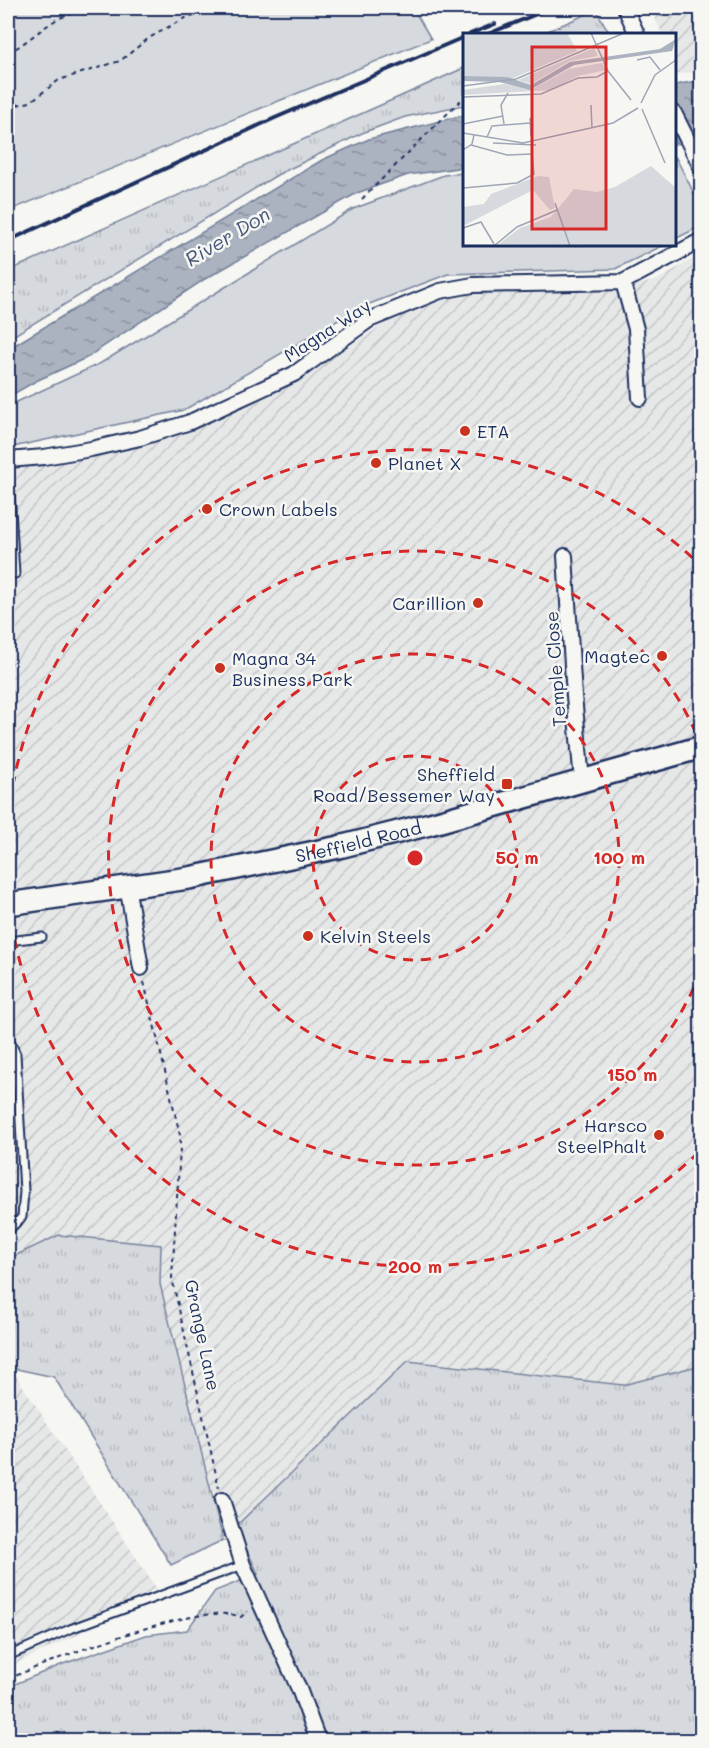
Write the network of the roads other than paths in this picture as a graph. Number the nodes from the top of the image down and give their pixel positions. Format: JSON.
{"nodes":[{"id":1,"x":624,"y":8,"type":"edge"},
{"id":2,"x":636,"y":33,"type":"edge"},
{"id":3,"x":676,"y":115,"type":"edge"},
{"id":4,"x":699,"y":164,"type":"edge"},
{"id":5,"x":702,"y":240,"type":"edge"},
{"id":6,"x":623,"y":282,"type":"junction"},
{"id":7,"x":640,"y":398,"type":"dead end"},
{"id":8,"x":8,"y":460,"type":"edge"},
{"id":9,"x":565,"y":556,"type":"dead end"},
{"id":10,"x":15,"y":574,"type":"dead end"},
{"id":11,"x":702,"y":747,"type":"edge"},
{"id":12,"x":583,"y":780,"type":"junction"},
{"id":13,"x":127,"y":885,"type":"junction"},
{"id":14,"x":8,"y":904,"type":"edge"},
{"id":15,"x":42,"y":937,"type":"dead end"},
{"id":16,"x":8,"y":941,"type":"edge"},
{"id":17,"x":141,"y":968,"type":"road end"},
{"id":18,"x":8,"y":1036,"type":"edge"},
{"id":19,"x":8,"y":1231,"type":"edge"},
{"id":20,"x":222,"y":1500,"type":"road end"},
{"id":21,"x":243,"y":1565,"type":"junction"},
{"id":22,"x":8,"y":1656,"type":"edge"},
{"id":23,"x":318,"y":1740,"type":"edge"}],
"edges":[{"from":1,"to":2,"type":"street"},
{"from":3,"to":4,"type":"street"},
{"from":5,"to":6,"type":"street","name":"Magna Way"},
{"from":6,"to":7,"type":"street"},
{"from":6,"to":8,"type":"street","name":"Magna Way"},
{"from":8,"to":10,"type":"lane"},
{"from":9,"to":12,"type":"street","name":"Temple Close"},
{"from":11,"to":12,"type":"main road","name":"Sheffield Road"},
{"from":12,"to":13,"type":"main road","name":"Sheffield Road"},
{"from":13,"to":14,"type":"main road","name":"Sheffield Road"},
{"from":13,"to":17,"type":"street"},
{"from":15,"to":16,"type":"lane"},
{"from":18,"to":19,"type":"lane"},
{"from":20,"to":21,"type":"street"},
{"from":21,"to":22,"type":"lane"},
{"from":21,"to":23,"type":"street"}]}
